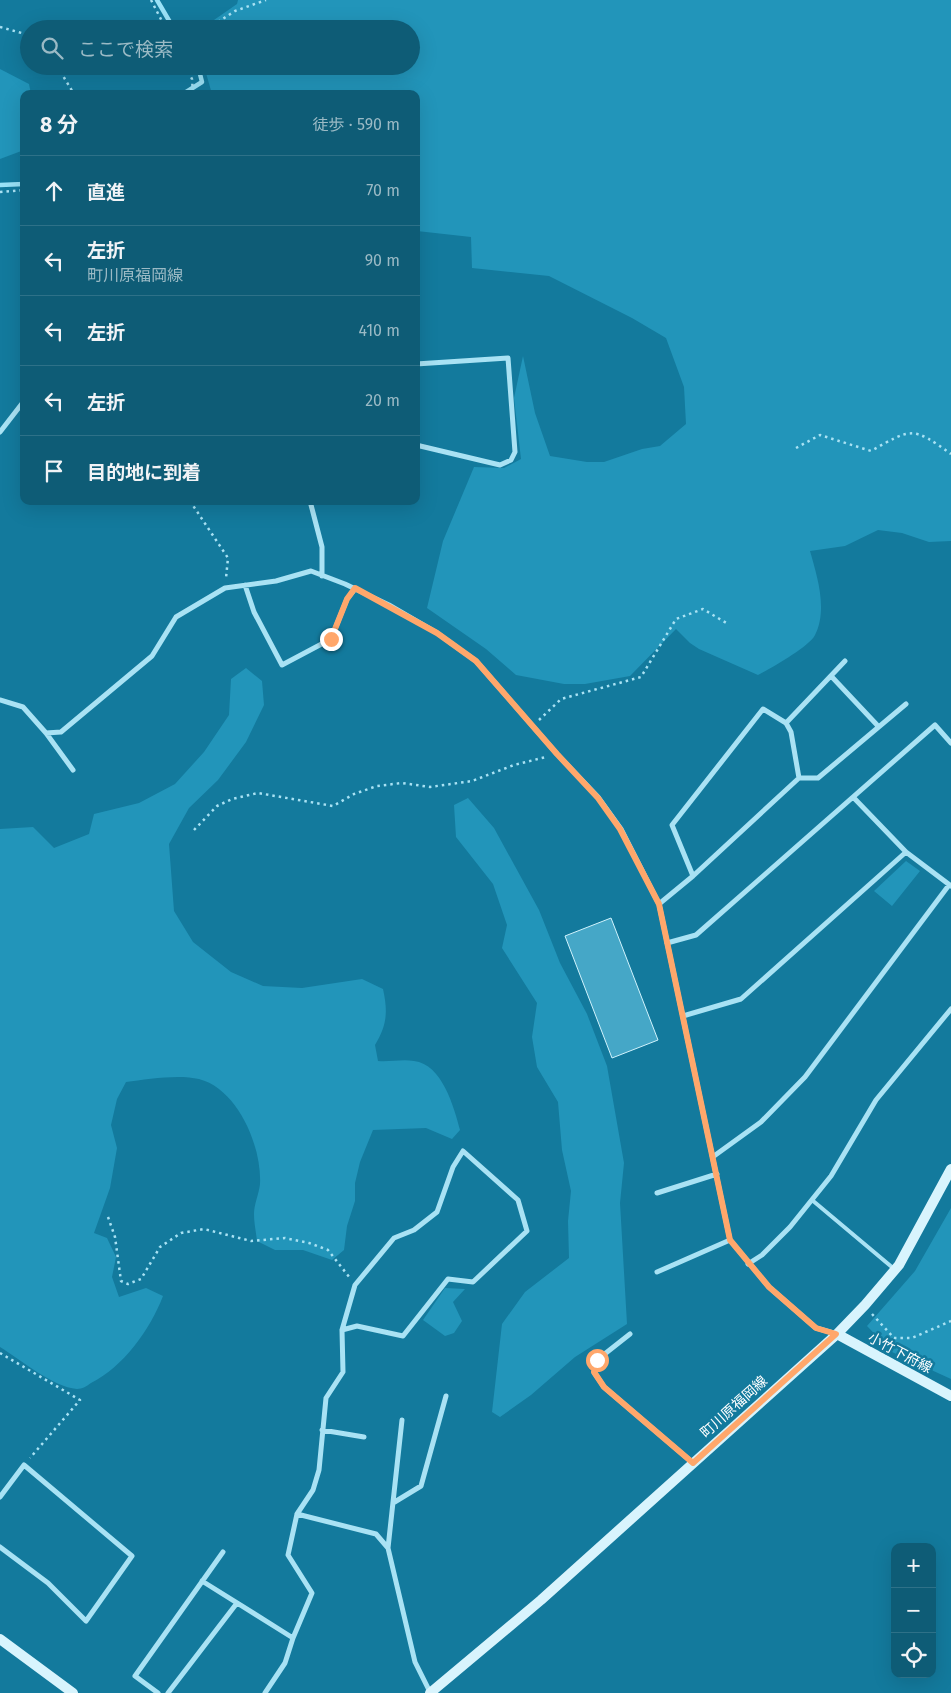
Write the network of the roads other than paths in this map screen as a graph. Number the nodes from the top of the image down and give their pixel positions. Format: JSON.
{"nodes":[{"id":1,"x":420,"y":364,"type":"edge"},
{"id":2,"x":20,"y":406,"type":"edge"},
{"id":3,"x":18,"y":409,"type":"joint"},
{"id":4,"x":0,"y":432,"type":"edge"},
{"id":5,"x":420,"y":446,"type":"edge"},
{"id":6,"x":311,"y":505,"type":"edge"},
{"id":7,"x":322,"y":576,"type":"junction"},
{"id":8,"x":244,"y":585,"type":"junction"},
{"id":9,"x":355,"y":588,"type":"junction"},
{"id":10,"x":845,"y":661,"type":"dead end"},
{"id":11,"x":832,"y":676,"type":"junction"},
{"id":12,"x":0,"y":700,"type":"edge"},
{"id":13,"x":906,"y":704,"type":"dead end"},
{"id":14,"x":786,"y":723,"type":"junction"},
{"id":15,"x":878,"y":726,"type":"junction"},
{"id":16,"x":46,"y":733,"type":"junction"},
{"id":17,"x":951,"y":743,"type":"edge"},
{"id":18,"x":74,"y":770,"type":"dead end"},
{"id":19,"x":799,"y":778,"type":"junction"},
{"id":20,"x":853,"y":797,"type":"junction"},
{"id":21,"x":906,"y":852,"type":"junction"},
{"id":22,"x":693,"y":876,"type":"junction"},
{"id":23,"x":950,"y":886,"type":"edge"},
{"id":24,"x":659,"y":904,"type":"junction"},
{"id":25,"x":667,"y":943,"type":"junction"},
{"id":26,"x":951,"y":1009,"type":"edge"},
{"id":27,"x":684,"y":1016,"type":"junction"},
{"id":28,"x":714,"y":1156,"type":"junction"},
{"id":29,"x":951,"y":1169,"type":"edge"},
{"id":30,"x":717,"y":1174,"type":"junction"},
{"id":31,"x":656,"y":1193,"type":"dead end"},
{"id":32,"x":812,"y":1200,"type":"junction"},
{"id":33,"x":730,"y":1240,"type":"junction"},
{"id":34,"x":748,"y":1264,"type":"junction"},
{"id":35,"x":895,"y":1270,"type":"junction"},
{"id":36,"x":657,"y":1272,"type":"dead end"},
{"id":37,"x":342,"y":1330,"type":"junction"},
{"id":38,"x":630,"y":1334,"type":"dead end"},
{"id":39,"x":836,"y":1334,"type":"junction"},
{"id":40,"x":446,"y":1396,"type":"dead end"},
{"id":41,"x":951,"y":1396,"type":"edge"},
{"id":42,"x":402,"y":1420,"type":"dead end"},
{"id":43,"x":322,"y":1430,"type":"junction"},
{"id":44,"x":364,"y":1437,"type":"dead end"},
{"id":45,"x":693,"y":1463,"type":"junction"},
{"id":46,"x":0,"y":1496,"type":"edge"},
{"id":47,"x":393,"y":1503,"type":"junction"},
{"id":48,"x":297,"y":1514,"type":"junction"},
{"id":49,"x":0,"y":1547,"type":"edge"},
{"id":50,"x":388,"y":1548,"type":"junction"},
{"id":51,"x":223,"y":1552,"type":"dead end"},
{"id":52,"x":202,"y":1581,"type":"junction"},
{"id":53,"x":237,"y":1603,"type":"junction"},
{"id":54,"x":293,"y":1638,"type":"junction"},
{"id":55,"x":0,"y":1639,"type":"edge"},
{"id":56,"x":67,"y":1691,"type":"edge"},
{"id":57,"x":158,"y":1693,"type":"edge"},
{"id":58,"x":168,"y":1693,"type":"edge"},
{"id":59,"x":266,"y":1693,"type":"edge"},
{"id":60,"x":430,"y":1693,"type":"edge"}],
"edges":[{"from":1,"to":5,"type":"street"},
{"from":2,"to":3,"type":"street"},
{"from":3,"to":4,"type":"street"},
{"from":6,"to":7,"type":"street"},
{"from":7,"to":8,"type":"street"},
{"from":7,"to":9,"type":"street"},
{"from":8,"to":9,"type":"street"},
{"from":8,"to":16,"type":"street"},
{"from":9,"to":24,"type":"street"},
{"from":10,"to":11,"type":"street"},
{"from":11,"to":14,"type":"street"},
{"from":11,"to":15,"type":"street"},
{"from":12,"to":16,"type":"street"},
{"from":13,"to":15,"type":"street"},
{"from":14,"to":19,"type":"street"},
{"from":14,"to":22,"type":"street"},
{"from":15,"to":19,"type":"street"},
{"from":16,"to":18,"type":"street"},
{"from":17,"to":20,"type":"street"},
{"from":19,"to":22,"type":"street"},
{"from":20,"to":21,"type":"street"},
{"from":20,"to":25,"type":"street"},
{"from":21,"to":23,"type":"street"},
{"from":21,"to":27,"type":"street"},
{"from":22,"to":24,"type":"street"},
{"from":23,"to":28,"type":"street"},
{"from":24,"to":25,"type":"street"},
{"from":25,"to":27,"type":"street"},
{"from":26,"to":32,"type":"street"},
{"from":27,"to":28,"type":"street"},
{"from":28,"to":30,"type":"street"},
{"from":29,"to":35,"type":"main road","name":"町川原福岡線"},
{"from":30,"to":31,"type":"street"},
{"from":30,"to":33,"type":"street"},
{"from":32,"to":34,"type":"street"},
{"from":32,"to":35,"type":"lane"},
{"from":33,"to":34,"type":"street"},
{"from":33,"to":36,"type":"street"},
{"from":34,"to":39,"type":"street"},
{"from":35,"to":39,"type":"main road","name":"町川原福岡線"},
{"from":37,"to":37,"type":"street"},
{"from":37,"to":43,"type":"street"},
{"from":38,"to":45,"type":"street"},
{"from":39,"to":41,"type":"main road","name":"小竹下府線"},
{"from":39,"to":45,"type":"main road","name":"町川原福岡線"},
{"from":40,"to":47,"type":"street"},
{"from":42,"to":47,"type":"street"},
{"from":43,"to":44,"type":"street"},
{"from":43,"to":48,"type":"street"},
{"from":45,"to":60,"type":"main road","name":"町川原福岡線"},
{"from":46,"to":49,"type":"street"},
{"from":47,"to":50,"type":"street"},
{"from":48,"to":50,"type":"street"},
{"from":48,"to":54,"type":"street"},
{"from":50,"to":60,"type":"street"},
{"from":51,"to":52,"type":"street"},
{"from":52,"to":53,"type":"street"},
{"from":52,"to":57,"type":"street"},
{"from":53,"to":54,"type":"street"},
{"from":53,"to":58,"type":"street"},
{"from":54,"to":59,"type":"street"},
{"from":55,"to":56,"type":"main road"}]}
